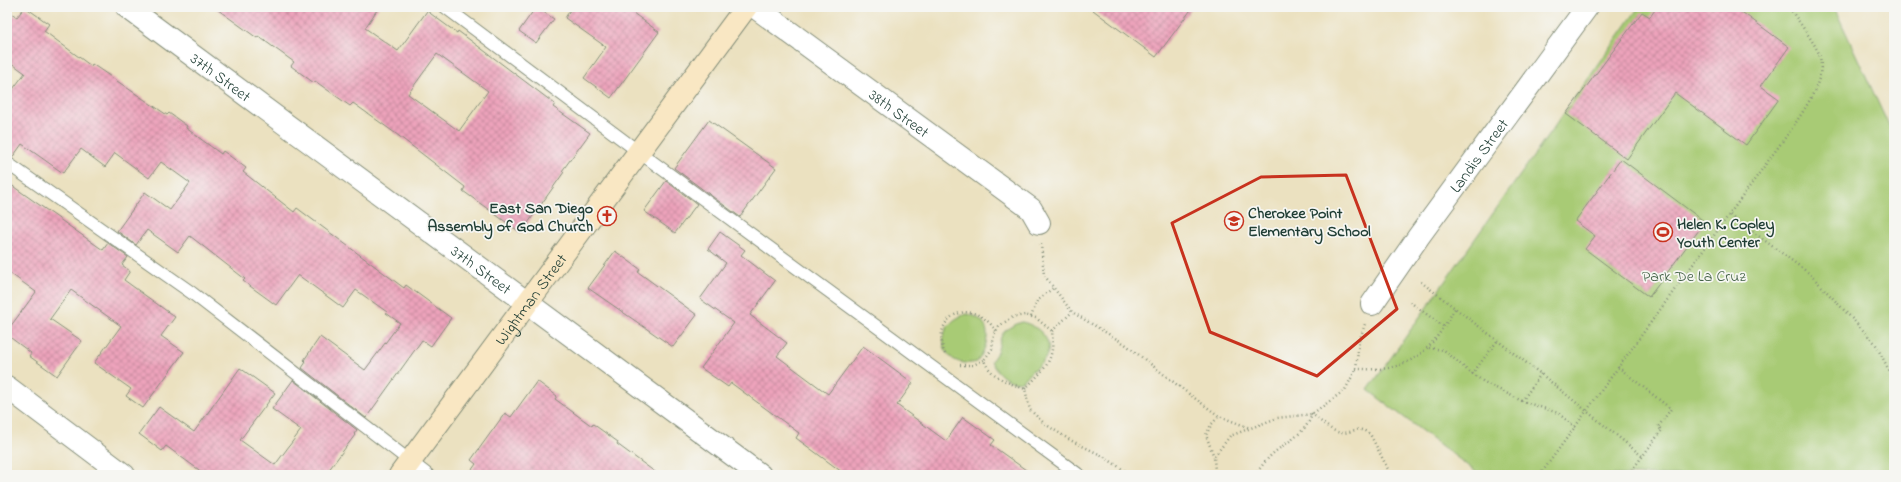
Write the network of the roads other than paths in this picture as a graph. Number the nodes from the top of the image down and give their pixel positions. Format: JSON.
{"nodes":[{"id":1,"x":127,"y":7,"type":"edge"},
{"id":2,"x":445,"y":7,"type":"edge"},
{"id":3,"x":746,"y":7,"type":"edge"},
{"id":4,"x":755,"y":7,"type":"edge"},
{"id":5,"x":1587,"y":7,"type":"edge"},
{"id":6,"x":639,"y":152,"type":"junction"},
{"id":7,"x":7,"y":163,"type":"edge"},
{"id":8,"x":1040,"y":223,"type":"road end"},
{"id":9,"x":527,"y":302,"type":"junction"},
{"id":10,"x":1372,"y":304,"type":"dead end"},
{"id":11,"x":7,"y":387,"type":"edge"},
{"id":12,"x":405,"y":468,"type":"edge"},
{"id":13,"x":124,"y":475,"type":"edge"},
{"id":14,"x":428,"y":475,"type":"edge"},
{"id":15,"x":760,"y":475,"type":"edge"},
{"id":16,"x":1078,"y":475,"type":"edge"}],
"edges":[{"from":1,"to":9,"type":"street","name":"37th Street"},
{"from":2,"to":6,"type":"lane"},
{"from":3,"to":6,"type":"main road","name":"Wightman Street"},
{"from":4,"to":8,"type":"street","name":"38th Street"},
{"from":5,"to":10,"type":"street","name":"Landis Street"},
{"from":6,"to":9,"type":"main road","name":"Wightman Street"},
{"from":6,"to":16,"type":"lane"},
{"from":7,"to":12,"type":"lane"},
{"from":9,"to":12,"type":"main road","name":"Wightman Street"},
{"from":9,"to":15,"type":"street","name":"37th Street"},
{"from":11,"to":13,"type":"street"},
{"from":12,"to":14,"type":"lane"}]}
